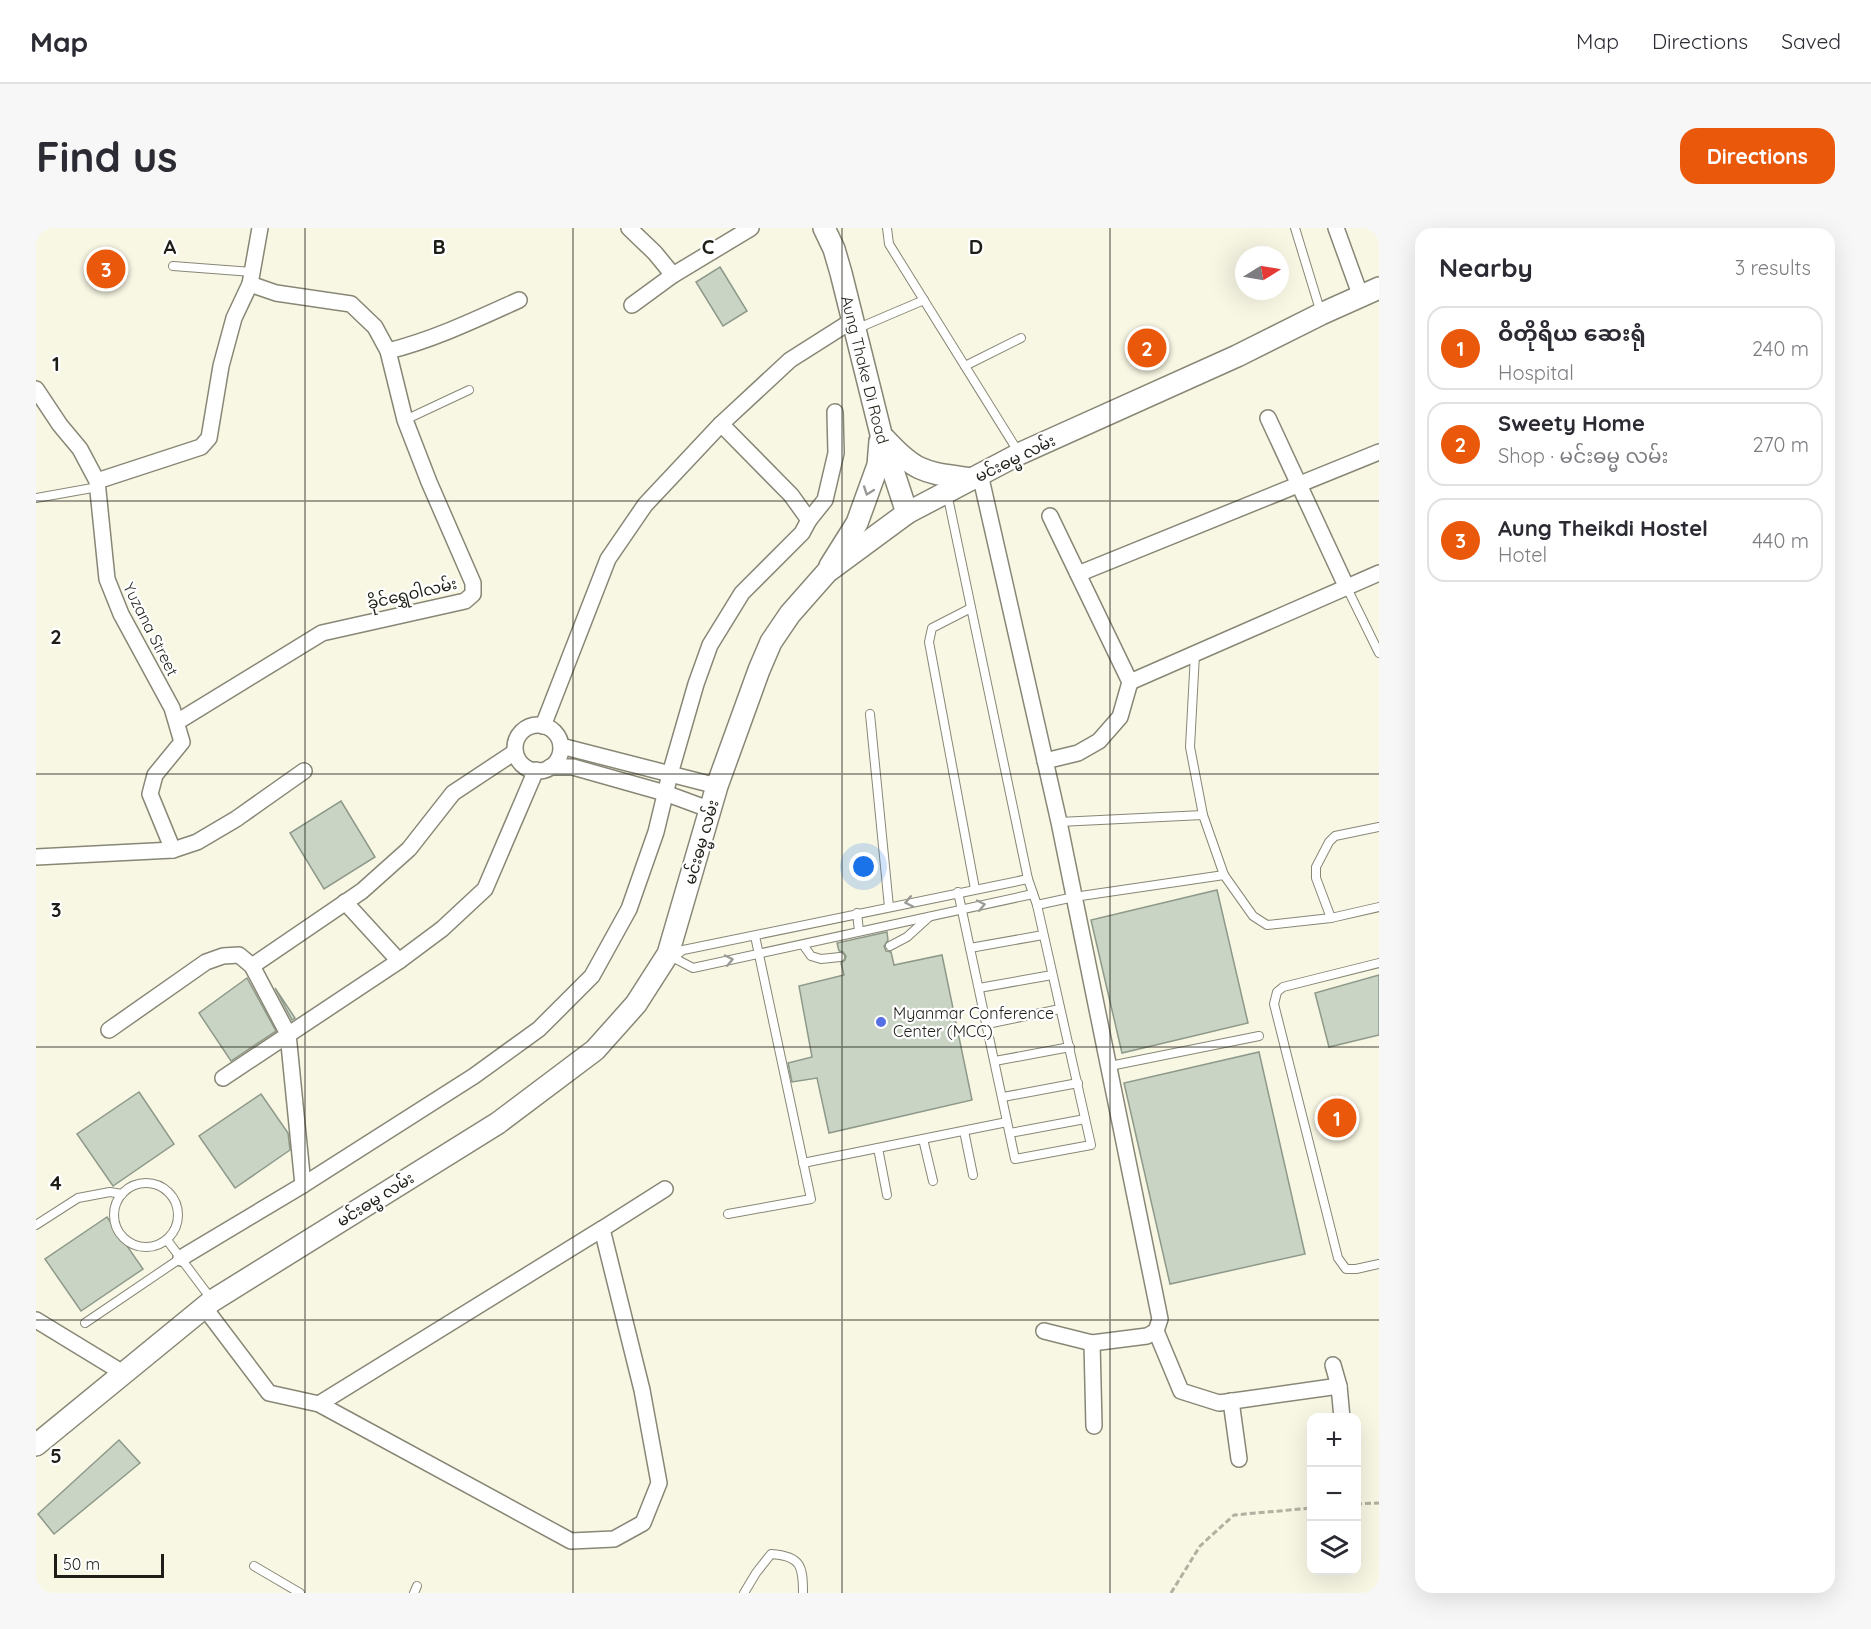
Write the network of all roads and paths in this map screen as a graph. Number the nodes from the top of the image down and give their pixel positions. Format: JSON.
{"nodes":[{"id":1,"x":260,"y":228,"type":"edge"},
{"id":2,"x":629,"y":228,"type":"edge"},
{"id":3,"x":751,"y":228,"type":"edge"},
{"id":4,"x":824,"y":228,"type":"edge"},
{"id":5,"x":887,"y":228,"type":"edge"},
{"id":6,"x":1295,"y":228,"type":"edge"},
{"id":7,"x":1336,"y":228,"type":"edge"},
{"id":8,"x":174,"y":266,"type":"dead end"},
{"id":9,"x":673,"y":275,"type":"junction"},
{"id":10,"x":251,"y":278,"type":"junction"},
{"id":11,"x":1370,"y":292,"type":"edge"},
{"id":12,"x":519,"y":300,"type":"dead end"},
{"id":13,"x":924,"y":300,"type":"junction"},
{"id":14,"x":632,"y":305,"type":"dead end"},
{"id":15,"x":1321,"y":314,"type":"junction"},
{"id":16,"x":854,"y":325,"type":"junction"},
{"id":17,"x":1022,"y":338,"type":"dead end"},
{"id":18,"x":388,"y":351,"type":"junction"},
{"id":19,"x":965,"y":366,"type":"junction"},
{"id":20,"x":36,"y":389,"type":"edge"},
{"id":21,"x":469,"y":390,"type":"dead end"},
{"id":22,"x":835,"y":412,"type":"dead end"},
{"id":23,"x":1268,"y":418,"type":"dead end"},
{"id":24,"x":405,"y":420,"type":"junction"},
{"id":25,"x":721,"y":424,"type":"junction"},
{"id":26,"x":881,"y":434,"type":"junction"},
{"id":27,"x":1379,"y":452,"type":"edge"},
{"id":28,"x":1020,"y":454,"type":"junction"},
{"id":29,"x":976,"y":477,"type":"junction"},
{"id":30,"x":97,"y":484,"type":"junction"},
{"id":31,"x":1301,"y":485,"type":"junction"},
{"id":32,"x":947,"y":492,"type":"junction"},
{"id":33,"x":36,"y":498,"type":"edge"},
{"id":34,"x":907,"y":513,"type":"junction"},
{"id":35,"x":1050,"y":516,"type":"dead end"},
{"id":36,"x":809,"y":520,"type":"junction"},
{"id":37,"x":827,"y":572,"type":"junction"},
{"id":38,"x":1379,"y":573,"type":"edge"},
{"id":39,"x":1078,"y":574,"type":"junction"},
{"id":40,"x":1347,"y":588,"type":"junction"},
{"id":41,"x":971,"y":608,"type":"junction"},
{"id":42,"x":1379,"y":653,"type":"edge"},
{"id":43,"x":1195,"y":654,"type":"junction"},
{"id":44,"x":1130,"y":682,"type":"junction"},
{"id":45,"x":870,"y":714,"type":"dead end"},
{"id":46,"x":177,"y":722,"type":"junction"},
{"id":47,"x":543,"y":726,"type":"junction"},
{"id":48,"x":561,"y":746,"type":"junction"},
{"id":49,"x":515,"y":752,"type":"junction"},
{"id":50,"x":1045,"y":761,"type":"junction"},
{"id":51,"x":543,"y":769,"type":"junction"},
{"id":52,"x":304,"y":771,"type":"dead end"},
{"id":53,"x":670,"y":774,"type":"junction"},
{"id":54,"x":717,"y":786,"type":"junction"},
{"id":55,"x":665,"y":793,"type":"junction"},
{"id":56,"x":711,"y":810,"type":"junction"},
{"id":57,"x":1203,"y":815,"type":"junction"},
{"id":58,"x":1059,"y":822,"type":"junction"},
{"id":59,"x":1379,"y":827,"type":"edge"},
{"id":60,"x":173,"y":850,"type":"junction"},
{"id":61,"x":36,"y":857,"type":"edge"},
{"id":62,"x":1224,"y":875,"type":"junction"},
{"id":63,"x":1028,"y":879,"type":"junction"},
{"id":64,"x":975,"y":889,"type":"junction"},
{"id":65,"x":958,"y":892,"type":"junction"},
{"id":66,"x":1033,"y":894,"type":"junction"},
{"id":67,"x":1074,"y":897,"type":"junction"},
{"id":68,"x":345,"y":902,"type":"junction"},
{"id":69,"x":1037,"y":905,"type":"junction"},
{"id":70,"x":889,"y":907,"type":"junction"},
{"id":71,"x":1379,"y":907,"type":"edge"},
{"id":72,"x":960,"y":909,"type":"junction"},
{"id":73,"x":857,"y":914,"type":"junction"},
{"id":74,"x":930,"y":916,"type":"junction"},
{"id":75,"x":1331,"y":918,"type":"junction"},
{"id":76,"x":860,"y":931,"type":"junction"},
{"id":77,"x":1043,"y":935,"type":"junction"},
{"id":78,"x":755,"y":936,"type":"junction"},
{"id":79,"x":804,"y":945,"type":"junction"},
{"id":80,"x":890,"y":946,"type":"dead end"},
{"id":81,"x":970,"y":948,"type":"junction"},
{"id":82,"x":758,"y":954,"type":"junction"},
{"id":83,"x":840,"y":957,"type":"dead end"},
{"id":84,"x":399,"y":961,"type":"junction"},
{"id":85,"x":668,"y":961,"type":"junction"},
{"id":86,"x":1379,"y":963,"type":"edge"},
{"id":87,"x":252,"y":966,"type":"junction"},
{"id":88,"x":1052,"y":975,"type":"junction"},
{"id":89,"x":979,"y":988,"type":"junction"},
{"id":90,"x":1060,"y":1009,"type":"junction"},
{"id":91,"x":987,"y":1024,"type":"junction"},
{"id":92,"x":109,"y":1030,"type":"dead end"},
{"id":93,"x":288,"y":1034,"type":"junction"},
{"id":94,"x":1258,"y":1036,"type":"dead end"},
{"id":95,"x":1070,"y":1047,"type":"junction"},
{"id":96,"x":995,"y":1062,"type":"junction"},
{"id":97,"x":1110,"y":1066,"type":"junction"},
{"id":98,"x":223,"y":1078,"type":"dead end"},
{"id":99,"x":1078,"y":1083,"type":"junction"},
{"id":100,"x":1003,"y":1097,"type":"junction"},
{"id":101,"x":1085,"y":1119,"type":"junction"},
{"id":102,"x":1007,"y":1122,"type":"junction"},
{"id":103,"x":964,"y":1131,"type":"junction"},
{"id":104,"x":1010,"y":1134,"type":"junction"},
{"id":105,"x":923,"y":1139,"type":"junction"},
{"id":106,"x":878,"y":1148,"type":"junction"},
{"id":107,"x":803,"y":1163,"type":"junction"},
{"id":108,"x":973,"y":1175,"type":"dead end"},
{"id":109,"x":933,"y":1181,"type":"dead end"},
{"id":110,"x":303,"y":1185,"type":"junction"},
{"id":111,"x":665,"y":1189,"type":"dead end"},
{"id":112,"x":122,"y":1194,"type":"junction"},
{"id":113,"x":887,"y":1195,"type":"dead end"},
{"id":114,"x":728,"y":1214,"type":"dead end"},
{"id":115,"x":36,"y":1225,"type":"edge"},
{"id":116,"x":602,"y":1229,"type":"junction"},
{"id":117,"x":167,"y":1240,"type":"junction"},
{"id":118,"x":181,"y":1258,"type":"junction"},
{"id":119,"x":1379,"y":1264,"type":"edge"},
{"id":120,"x":208,"y":1304,"type":"junction"},
{"id":121,"x":36,"y":1320,"type":"edge"},
{"id":122,"x":85,"y":1323,"type":"dead end"},
{"id":123,"x":1044,"y":1331,"type":"dead end"},
{"id":124,"x":1156,"y":1331,"type":"junction"},
{"id":125,"x":1092,"y":1343,"type":"junction"},
{"id":126,"x":1334,"y":1365,"type":"dead end"},
{"id":127,"x":123,"y":1372,"type":"junction"},
{"id":128,"x":1339,"y":1386,"type":"junction"},
{"id":129,"x":1231,"y":1401,"type":"junction"},
{"id":130,"x":319,"y":1404,"type":"junction"},
{"id":131,"x":1342,"y":1413,"type":"edge"},
{"id":132,"x":1094,"y":1426,"type":"dead end"},
{"id":133,"x":36,"y":1445,"type":"edge"},
{"id":134,"x":1239,"y":1459,"type":"dead end"},
{"id":135,"x":1379,"y":1503,"type":"edge"},
{"id":136,"x":1361,"y":1504,"type":"edge"},
{"id":137,"x":1307,"y":1508,"type":"edge"},
{"id":138,"x":254,"y":1566,"type":"dead end"},
{"id":139,"x":300,"y":1593,"type":"edge"},
{"id":140,"x":744,"y":1593,"type":"edge"},
{"id":141,"x":803,"y":1593,"type":"edge"},
{"id":142,"x":1172,"y":1593,"type":"edge"}],
"edges":[{"from":1,"to":10,"type":"street"},
{"from":2,"to":9,"type":"street"},
{"from":3,"to":9,"type":"street"},
{"from":4,"to":16,"type":"main road","name":"Aung Thake Di Road"},
{"from":5,"to":13,"type":"lane"},
{"from":6,"to":15,"type":"lane"},
{"from":7,"to":11,"type":"street"},
{"from":8,"to":10,"type":"lane"},
{"from":9,"to":14,"type":"street"},
{"from":10,"to":18,"type":"street","name":"ခိုင်ရွှေဝါလမ်း"},
{"from":10,"to":30,"type":"street"},
{"from":11,"to":15,"type":"main road","name":"မင်းဓမ္မ လမ်း"},
{"from":12,"to":18,"type":"street"},
{"from":13,"to":16,"type":"lane"},
{"from":13,"to":19,"type":"lane"},
{"from":15,"to":28,"type":"main road","name":"မင်းဓမ္မ လမ်း"},
{"from":16,"to":25,"type":"street"},
{"from":16,"to":26,"type":"main road","name":"Aung Thake Di Road"},
{"from":17,"to":19,"type":"lane"},
{"from":18,"to":24,"type":"street","name":"ခိုင်ရွှေဝါလမ်း"},
{"from":19,"to":28,"type":"lane"},
{"from":20,"to":30,"type":"street","name":"Yuzana Street"},
{"from":21,"to":24,"type":"lane"},
{"from":22,"to":36,"type":"street"},
{"from":23,"to":31,"type":"street"},
{"from":24,"to":46,"type":"street","name":"ခိုင်ရွှေဝါလမ်း"},
{"from":25,"to":36,"type":"street"},
{"from":25,"to":47,"type":"street"},
{"from":26,"to":29,"type":"main road"},
{"from":26,"to":34,"type":"main road","name":"Aung Thake Di Road"},
{"from":26,"to":37,"type":"main road","one_way":true},
{"from":27,"to":31,"type":"street"},
{"from":28,"to":29,"type":"main road","name":"မင်းဓမ္မ လမ်း"},
{"from":29,"to":32,"type":"main road","name":"မင်းဓမ္မ လမ်း"},
{"from":29,"to":50,"type":"street"},
{"from":30,"to":33,"type":"lane"},
{"from":30,"to":46,"type":"street","name":"Yuzana Street"},
{"from":31,"to":39,"type":"street"},
{"from":31,"to":40,"type":"street"},
{"from":32,"to":34,"type":"main road","name":"မင်းဓမ္မ လမ်း"},
{"from":32,"to":41,"type":"lane"},
{"from":34,"to":37,"type":"main road","name":"မင်းဓမ္မ လမ်း"},
{"from":35,"to":39,"type":"street"},
{"from":36,"to":53,"type":"street"},
{"from":37,"to":54,"type":"main road","name":"မင်းဓမ္မ လမ်း"},
{"from":38,"to":40,"type":"street"},
{"from":39,"to":44,"type":"street"},
{"from":40,"to":42,"type":"lane"},
{"from":40,"to":43,"type":"street"},
{"from":41,"to":63,"type":"lane"},
{"from":41,"to":64,"type":"lane"},
{"from":43,"to":44,"type":"street"},
{"from":43,"to":57,"type":"lane"},
{"from":44,"to":50,"type":"street"},
{"from":45,"to":70,"type":"lane"},
{"from":46,"to":60,"type":"street"},
{"from":47,"to":48,"type":"street"},
{"from":47,"to":49,"type":"street"},
{"from":48,"to":51,"type":"street"},
{"from":48,"to":53,"type":"street"},
{"from":49,"to":51,"type":"street"},
{"from":49,"to":68,"type":"street"},
{"from":50,"to":58,"type":"street"},
{"from":51,"to":55,"type":"street"},
{"from":51,"to":84,"type":"street"},
{"from":52,"to":60,"type":"street"},
{"from":53,"to":54,"type":"street"},
{"from":53,"to":55,"type":"street"},
{"from":54,"to":56,"type":"main road","name":"မင်းဓမ္မ လမ်း"},
{"from":55,"to":56,"type":"street"},
{"from":55,"to":110,"type":"street"},
{"from":56,"to":85,"type":"main road","name":"မင်းဓမ္မ လမ်း"},
{"from":57,"to":58,"type":"lane"},
{"from":57,"to":62,"type":"lane"},
{"from":58,"to":67,"type":"street"},
{"from":59,"to":75,"type":"lane"},
{"from":60,"to":61,"type":"street"},
{"from":62,"to":67,"type":"lane"},
{"from":62,"to":75,"type":"lane"},
{"from":63,"to":64,"type":"lane"},
{"from":63,"to":66,"type":"lane"},
{"from":64,"to":65,"type":"lane"},
{"from":65,"to":70,"type":"lane","one_way":true},
{"from":65,"to":72,"type":"lane"},
{"from":66,"to":69,"type":"lane"},
{"from":72,"to":66,"type":"lane","one_way":true},
{"from":67,"to":69,"type":"lane"},
{"from":67,"to":97,"type":"street"},
{"from":68,"to":84,"type":"street"},
{"from":68,"to":87,"type":"street"},
{"from":69,"to":77,"type":"lane"},
{"from":70,"to":73,"type":"lane"},
{"from":71,"to":75,"type":"lane"},
{"from":72,"to":74,"type":"lane"},
{"from":72,"to":81,"type":"lane"},
{"from":73,"to":76,"type":"lane"},
{"from":73,"to":78,"type":"lane"},
{"from":74,"to":76,"type":"lane"},
{"from":74,"to":80,"type":"lane"},
{"from":76,"to":79,"type":"lane"},
{"from":77,"to":81,"type":"lane"},
{"from":77,"to":88,"type":"lane"},
{"from":78,"to":82,"type":"lane"},
{"from":78,"to":85,"type":"lane"},
{"from":79,"to":82,"type":"lane"},
{"from":79,"to":83,"type":"lane"},
{"from":81,"to":89,"type":"lane"},
{"from":85,"to":82,"type":"lane","one_way":true},
{"from":82,"to":107,"type":"lane"},
{"from":84,"to":93,"type":"street"},
{"from":85,"to":120,"type":"main road","name":"မင်းဓမ္မ လမ်း"},
{"from":86,"to":119,"type":"lane"},
{"from":87,"to":92,"type":"street"},
{"from":87,"to":93,"type":"street"},
{"from":88,"to":89,"type":"lane"},
{"from":88,"to":90,"type":"lane"},
{"from":89,"to":91,"type":"lane"},
{"from":90,"to":91,"type":"lane"},
{"from":90,"to":95,"type":"lane"},
{"from":91,"to":96,"type":"lane"},
{"from":93,"to":98,"type":"street"},
{"from":93,"to":110,"type":"street"},
{"from":94,"to":97,"type":"lane"},
{"from":95,"to":96,"type":"lane"},
{"from":95,"to":99,"type":"lane"},
{"from":96,"to":100,"type":"lane"},
{"from":97,"to":124,"type":"street"},
{"from":99,"to":100,"type":"lane"},
{"from":99,"to":101,"type":"lane"},
{"from":100,"to":102,"type":"lane"},
{"from":101,"to":104,"type":"lane"},
{"from":101,"to":104,"type":"lane"},
{"from":102,"to":103,"type":"lane"},
{"from":102,"to":104,"type":"lane"},
{"from":103,"to":105,"type":"lane"},
{"from":103,"to":108,"type":"lane"},
{"from":105,"to":106,"type":"lane"},
{"from":105,"to":109,"type":"lane"},
{"from":106,"to":107,"type":"lane"},
{"from":106,"to":113,"type":"lane"},
{"from":107,"to":114,"type":"lane"},
{"from":110,"to":118,"type":"street"},
{"from":111,"to":116,"type":"street"},
{"from":112,"to":115,"type":"lane"},
{"from":112,"to":117,"type":"lane"},
{"from":112,"to":117,"type":"lane"},
{"from":116,"to":130,"type":"street"},
{"from":116,"to":130,"type":"street"},
{"from":117,"to":118,"type":"lane"},
{"from":118,"to":120,"type":"lane"},
{"from":118,"to":122,"type":"lane"},
{"from":120,"to":127,"type":"main road","name":"မင်းဓမ္မ လမ်း"},
{"from":120,"to":130,"type":"street"},
{"from":121,"to":127,"type":"street"},
{"from":123,"to":125,"type":"street"},
{"from":124,"to":125,"type":"street"},
{"from":124,"to":129,"type":"street"},
{"from":125,"to":132,"type":"street"},
{"from":126,"to":128,"type":"street"},
{"from":127,"to":133,"type":"main road","name":"မင်းဓမ္မ လမ်း"},
{"from":128,"to":129,"type":"street"},
{"from":128,"to":131,"type":"street"},
{"from":129,"to":134,"type":"street"},
{"from":135,"to":136,"type":"path"},
{"from":137,"to":142,"type":"path"},
{"from":138,"to":139,"type":"lane"},
{"from":140,"to":141,"type":"lane"}]}
